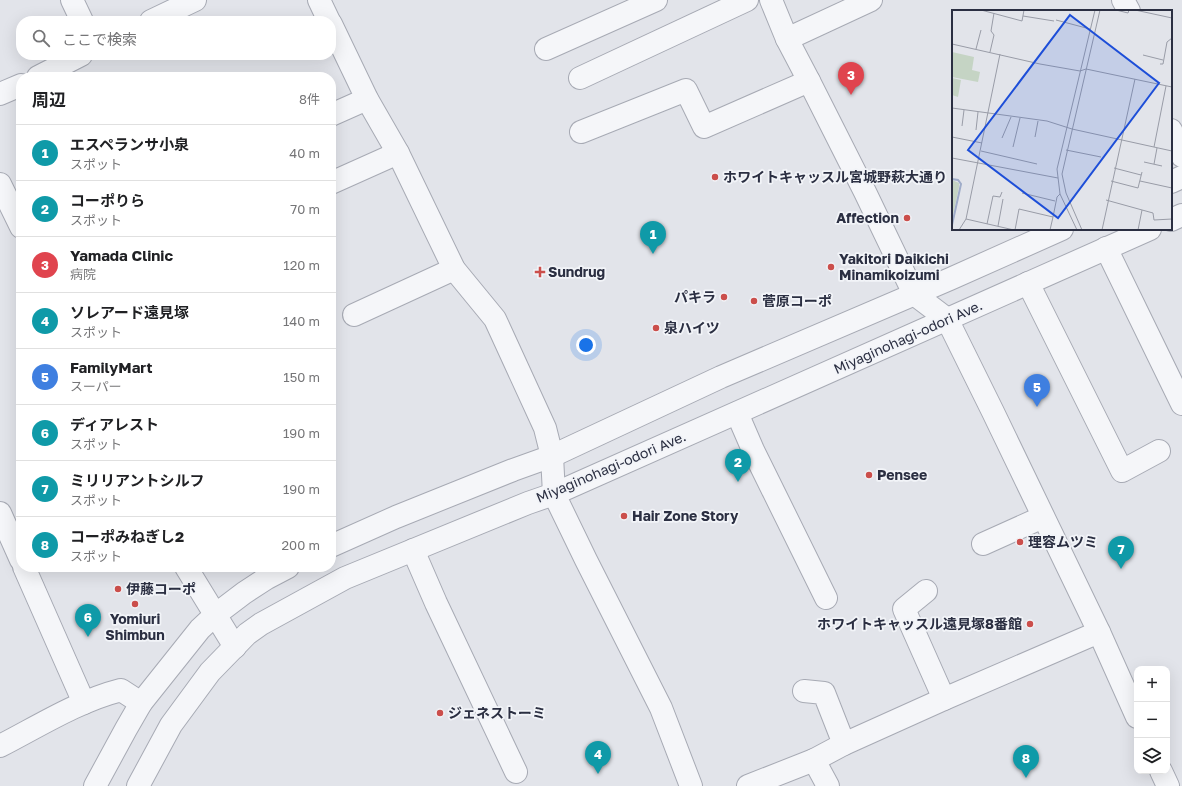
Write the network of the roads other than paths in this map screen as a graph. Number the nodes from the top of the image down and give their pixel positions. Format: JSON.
{"nodes":[{"id":1,"x":72,"y":0,"type":"edge"},
{"id":2,"x":195,"y":0,"type":"edge"},
{"id":3,"x":319,"y":0,"type":"edge"},
{"id":4,"x":656,"y":0,"type":"edge"},
{"id":5,"x":747,"y":0,"type":"edge"},
{"id":6,"x":771,"y":0,"type":"edge"},
{"id":7,"x":871,"y":0,"type":"edge"},
{"id":8,"x":1123,"y":0,"type":"edge"},
{"id":9,"x":1128,"y":10,"type":"edge"},
{"id":10,"x":80,"y":16,"type":"edge"},
{"id":11,"x":161,"y":16,"type":"edge"},
{"id":12,"x":327,"y":16,"type":"edge"},
{"id":13,"x":336,"y":34,"type":"edge"},
{"id":14,"x":787,"y":39,"type":"junction"},
{"id":15,"x":546,"y":49,"type":"dead end"},
{"id":16,"x":72,"y":60,"type":"edge"},
{"id":17,"x":51,"y":72,"type":"edge"},
{"id":18,"x":580,"y":78,"type":"dead end"},
{"id":19,"x":809,"y":81,"type":"junction"},
{"id":20,"x":16,"y":87,"type":"edge"},
{"id":21,"x":0,"y":94,"type":"edge"},
{"id":22,"x":367,"y":99,"type":"junction"},
{"id":23,"x":336,"y":113,"type":"edge"},
{"id":24,"x":581,"y":132,"type":"dead end"},
{"id":25,"x":1172,"y":132,"type":"edge"},
{"id":26,"x":398,"y":153,"type":"junction"},
{"id":27,"x":1182,"y":156,"type":"edge"},
{"id":28,"x":1182,"y":177,"type":"edge"},
{"id":29,"x":336,"y":181,"type":"edge"},
{"id":30,"x":1172,"y":182,"type":"edge"},
{"id":31,"x":0,"y":184,"type":"edge"},
{"id":32,"x":1182,"y":215,"type":"edge"},
{"id":33,"x":16,"y":217,"type":"edge"},
{"id":34,"x":1172,"y":220,"type":"edge"},
{"id":35,"x":1060,"y":230,"type":"edge"},
{"id":36,"x":1148,"y":230,"type":"edge"},
{"id":37,"x":1106,"y":248,"type":"junction"},
{"id":38,"x":454,"y":269,"type":"junction"},
{"id":39,"x":1028,"y":283,"type":"junction"},
{"id":40,"x":914,"y":294,"type":"junction"},
{"id":41,"x":354,"y":316,"type":"dead end"},
{"id":42,"x":947,"y":319,"type":"junction"},
{"id":43,"x":1182,"y":404,"type":"edge"},
{"id":44,"x":737,"y":413,"type":"junction"},
{"id":45,"x":1159,"y":451,"type":"dead end"},
{"id":46,"x":552,"y":456,"type":"junction"},
{"id":47,"x":554,"y":494,"type":"junction"},
{"id":48,"x":0,"y":512,"type":"edge"},
{"id":49,"x":1043,"y":517,"type":"junction"},
{"id":50,"x":336,"y":544,"type":"edge"},
{"id":51,"x":983,"y":544,"type":"dead end"},
{"id":52,"x":16,"y":549,"type":"edge"},
{"id":53,"x":414,"y":550,"type":"junction"},
{"id":54,"x":26,"y":572,"type":"edge"},
{"id":55,"x":189,"y":572,"type":"edge"},
{"id":56,"x":279,"y":572,"type":"edge"},
{"id":57,"x":926,"y":592,"type":"dead end"},
{"id":58,"x":826,"y":598,"type":"dead end"},
{"id":59,"x":215,"y":615,"type":"junction"},
{"id":60,"x":1099,"y":632,"type":"junction"},
{"id":61,"x":235,"y":647,"type":"junction"},
{"id":62,"x":804,"y":691,"type":"dead end"},
{"id":63,"x":944,"y":699,"type":"junction"},
{"id":64,"x":84,"y":702,"type":"junction"},
{"id":65,"x":141,"y":703,"type":"junction"},
{"id":66,"x":1134,"y":711,"type":"edge"},
{"id":67,"x":844,"y":744,"type":"junction"},
{"id":68,"x":0,"y":746,"type":"edge"},
{"id":69,"x":814,"y":760,"type":"junction"},
{"id":70,"x":516,"y":772,"type":"dead end"},
{"id":71,"x":1162,"y":774,"type":"edge"},
{"id":72,"x":95,"y":786,"type":"edge"},
{"id":73,"x":138,"y":786,"type":"edge"},
{"id":74,"x":691,"y":786,"type":"edge"},
{"id":75,"x":748,"y":786,"type":"edge"},
{"id":76,"x":828,"y":786,"type":"edge"},
{"id":77,"x":1168,"y":786,"type":"edge"}],
"edges":[{"from":1,"to":10,"type":"street"},
{"from":2,"to":11,"type":"street"},
{"from":3,"to":12,"type":"street"},
{"from":4,"to":15,"type":"street"},
{"from":5,"to":18,"type":"street"},
{"from":6,"to":14,"type":"street"},
{"from":7,"to":14,"type":"street"},
{"from":8,"to":9,"type":"street"},
{"from":13,"to":22,"type":"street"},
{"from":14,"to":19,"type":"street"},
{"from":16,"to":17,"type":"street"},
{"from":19,"to":24,"type":"street"},
{"from":19,"to":40,"type":"street"},
{"from":20,"to":21,"type":"street"},
{"from":22,"to":23,"type":"street"},
{"from":22,"to":26,"type":"street"},
{"from":25,"to":27,"type":"street"},
{"from":26,"to":29,"type":"street"},
{"from":26,"to":38,"type":"street"},
{"from":28,"to":30,"type":"street"},
{"from":31,"to":33,"type":"street"},
{"from":32,"to":34,"type":"street"},
{"from":35,"to":40,"type":"street"},
{"from":36,"to":37,"type":"street","name":"Miyaginohagi-odori Ave."},
{"from":37,"to":39,"type":"street","name":"Miyaginohagi-odori Ave."},
{"from":37,"to":43,"type":"street"},
{"from":38,"to":41,"type":"street"},
{"from":38,"to":46,"type":"street"},
{"from":39,"to":42,"type":"street","name":"Miyaginohagi-odori Ave."},
{"from":39,"to":45,"type":"street"},
{"from":40,"to":42,"type":"street"},
{"from":40,"to":46,"type":"street"},
{"from":42,"to":44,"type":"street","name":"Miyaginohagi-odori Ave."},
{"from":42,"to":49,"type":"street"},
{"from":44,"to":47,"type":"street","name":"Miyaginohagi-odori Ave."},
{"from":44,"to":58,"type":"street"},
{"from":46,"to":47,"type":"street"},
{"from":46,"to":50,"type":"street"},
{"from":47,"to":53,"type":"street","name":"Miyaginohagi-odori Ave."},
{"from":47,"to":74,"type":"street"},
{"from":48,"to":52,"type":"street"},
{"from":49,"to":51,"type":"street"},
{"from":49,"to":60,"type":"street"},
{"from":53,"to":61,"type":"street","name":"Miyaginohagi-odori Ave."},
{"from":53,"to":70,"type":"street"},
{"from":54,"to":64,"type":"street"},
{"from":55,"to":59,"type":"street"},
{"from":56,"to":59,"type":"street"},
{"from":57,"to":63,"type":"street"},
{"from":59,"to":61,"type":"street"},
{"from":59,"to":65,"type":"street"},
{"from":60,"to":63,"type":"street"},
{"from":60,"to":66,"type":"street"},
{"from":61,"to":73,"type":"street","name":"Miyaginohagi-odori Ave."},
{"from":62,"to":67,"type":"street"},
{"from":63,"to":67,"type":"street"},
{"from":64,"to":65,"type":"street"},
{"from":64,"to":68,"type":"street"},
{"from":65,"to":72,"type":"street"},
{"from":67,"to":69,"type":"street"},
{"from":69,"to":75,"type":"street"},
{"from":69,"to":76,"type":"street"},
{"from":71,"to":77,"type":"street"}]}
